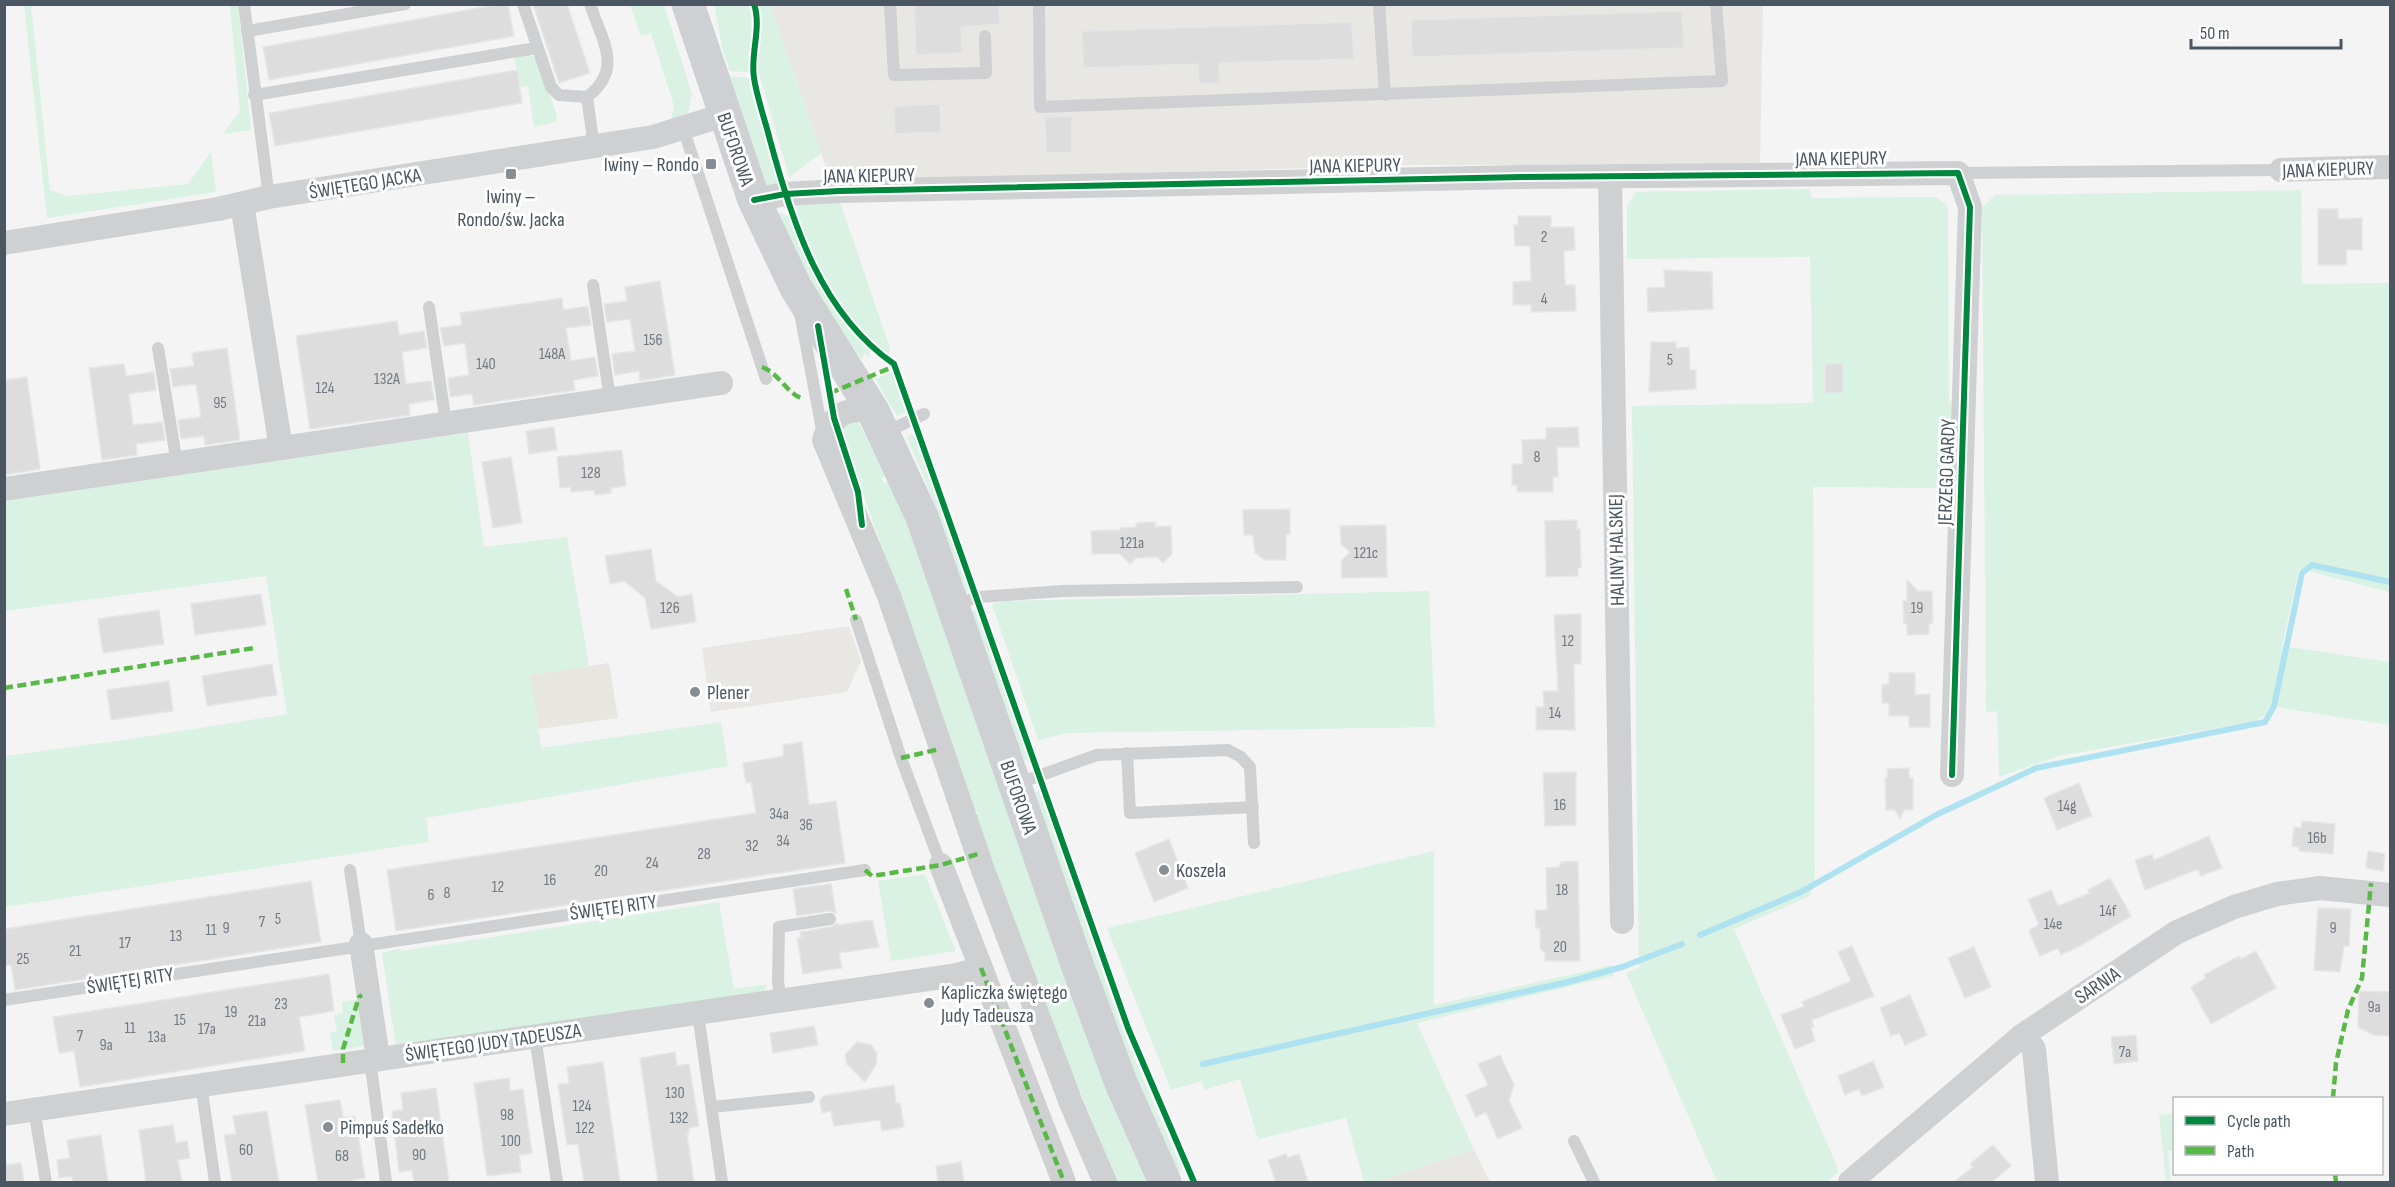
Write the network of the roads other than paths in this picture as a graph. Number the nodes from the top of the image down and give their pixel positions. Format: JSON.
{"nodes":[{"id":1,"x":244,"y":4,"type":"edge"},
{"id":2,"x":405,"y":4,"type":"edge"},
{"id":3,"x":523,"y":4,"type":"edge"},
{"id":4,"x":590,"y":4,"type":"edge"},
{"id":5,"x":688,"y":4,"type":"edge"},
{"id":6,"x":890,"y":4,"type":"edge"},
{"id":7,"x":1039,"y":4,"type":"edge"},
{"id":8,"x":1379,"y":4,"type":"edge"},
{"id":9,"x":1716,"y":4,"type":"edge"},
{"id":10,"x":247,"y":31,"type":"junction"},
{"id":11,"x":986,"y":36,"type":"dead end"},
{"id":12,"x":536,"y":48,"type":"junction"},
{"id":13,"x":254,"y":94,"type":"junction"},
{"id":14,"x":1384,"y":95,"type":"junction"},
{"id":15,"x":587,"y":97,"type":"junction"},
{"id":16,"x":724,"y":115,"type":"junction"},
{"id":17,"x":683,"y":128,"type":"junction"},
{"id":18,"x":594,"y":147,"type":"junction"},
{"id":19,"x":2391,"y":167,"type":"edge"},
{"id":20,"x":2281,"y":170,"type":"joint"},
{"id":21,"x":1958,"y":173,"type":"junction"},
{"id":22,"x":1610,"y":177,"type":"junction"},
{"id":23,"x":269,"y":197,"type":"junction"},
{"id":24,"x":754,"y":200,"type":"junction"},
{"id":25,"x":242,"y":204,"type":"junction"},
{"id":26,"x":4,"y":243,"type":"edge"},
{"id":27,"x":593,"y":285,"type":"dead end"},
{"id":28,"x":796,"y":288,"type":"junction"},
{"id":29,"x":429,"y":307,"type":"dead end"},
{"id":30,"x":158,"y":348,"type":"dead end"},
{"id":31,"x":766,"y":379,"type":"dead end"},
{"id":32,"x":721,"y":383,"type":"dead end"},
{"id":33,"x":610,"y":399,"type":"junction"},
{"id":34,"x":924,"y":414,"type":"dead end"},
{"id":35,"x":878,"y":423,"type":"junction"},
{"id":36,"x":446,"y":424,"type":"junction"},
{"id":37,"x":824,"y":440,"type":"junction"},
{"id":38,"x":281,"y":448,"type":"junction"},
{"id":39,"x":177,"y":464,"type":"junction"},
{"id":40,"x":4,"y":489,"type":"edge"},
{"id":41,"x":1297,"y":587,"type":"dead end"},
{"id":42,"x":952,"y":605,"type":"junction"},
{"id":43,"x":856,"y":620,"type":"dead end"},
{"id":44,"x":1126,"y":753,"type":"junction"},
{"id":45,"x":1952,"y":774,"type":"dead end"},
{"id":46,"x":1015,"y":784,"type":"junction"},
{"id":47,"x":1252,"y":807,"type":"junction"},
{"id":48,"x":1254,"y":843,"type":"dead end"},
{"id":49,"x":941,"y":865,"type":"joint"},
{"id":50,"x":350,"y":870,"type":"dead end"},
{"id":51,"x":865,"y":870,"type":"dead end"},
{"id":52,"x":2391,"y":895,"type":"edge"},
{"id":53,"x":830,"y":919,"type":"dead end"},
{"id":54,"x":1622,"y":922,"type":"dead end"},
{"id":55,"x":361,"y":944,"type":"junction"},
{"id":56,"x":981,"y":968,"type":"junction"},
{"id":57,"x":4,"y":1000,"type":"edge"},
{"id":58,"x":781,"y":1001,"type":"junction"},
{"id":59,"x":698,"y":1014,"type":"junction"},
{"id":60,"x":2023,"y":1035,"type":"junction"},
{"id":61,"x":535,"y":1037,"type":"junction"},
{"id":62,"x":374,"y":1059,"type":"junction"},
{"id":63,"x":201,"y":1084,"type":"junction"},
{"id":64,"x":809,"y":1097,"type":"dead end"},
{"id":65,"x":712,"y":1107,"type":"junction"},
{"id":66,"x":34,"y":1109,"type":"junction"},
{"id":67,"x":4,"y":1113,"type":"edge"},
{"id":68,"x":1575,"y":1141,"type":"dead end"},
{"id":69,"x":46,"y":1182,"type":"edge"},
{"id":70,"x":215,"y":1182,"type":"edge"},
{"id":71,"x":386,"y":1182,"type":"edge"},
{"id":72,"x":558,"y":1182,"type":"edge"},
{"id":73,"x":722,"y":1182,"type":"edge"},
{"id":74,"x":1064,"y":1182,"type":"edge"},
{"id":75,"x":1105,"y":1182,"type":"edge"},
{"id":76,"x":1164,"y":1182,"type":"edge"},
{"id":77,"x":1594,"y":1182,"type":"edge"},
{"id":78,"x":1850,"y":1182,"type":"edge"},
{"id":79,"x":2047,"y":1182,"type":"edge"}],
"edges":[{"from":1,"to":10,"type":"lane"},
{"from":2,"to":10,"type":"lane"},
{"from":3,"to":12,"type":"lane"},
{"from":4,"to":15,"type":"lane"},
{"from":5,"to":16,"type":"main road","name":"BUFOROWA"},
{"from":6,"to":11,"type":"lane"},
{"from":7,"to":14,"type":"lane"},
{"from":8,"to":14,"type":"lane"},
{"from":9,"to":14,"type":"lane"},
{"from":10,"to":13,"type":"lane"},
{"from":12,"to":13,"type":"lane"},
{"from":12,"to":15,"type":"lane"},
{"from":13,"to":23,"type":"lane"},
{"from":15,"to":18,"type":"lane"},
{"from":16,"to":17,"type":"street","name":"ŚWIĘTEGO JACKA"},
{"from":16,"to":24,"type":"main road","name":"BUFOROWA"},
{"from":17,"to":18,"type":"street","name":"ŚWIĘTEGO JACKA"},
{"from":17,"to":31,"type":"lane"},
{"from":18,"to":23,"type":"street","name":"ŚWIĘTEGO JACKA"},
{"from":19,"to":20,"type":"street","name":"JANA KIEPURY"},
{"from":20,"to":21,"type":"lane","name":"JANA KIEPURY"},
{"from":21,"to":22,"type":"street","name":"JANA KIEPURY"},
{"from":21,"to":45,"type":"street","name":"JERZEGO GARDY"},
{"from":22,"to":24,"type":"street","name":"JANA KIEPURY"},
{"from":22,"to":54,"type":"street","name":"HALINY HALSKIEJ"},
{"from":23,"to":25,"type":"street","name":"ŚWIĘTEGO JACKA"},
{"from":24,"to":28,"type":"main road","name":"BUFOROWA"},
{"from":25,"to":26,"type":"street","name":"ŚWIĘTEGO JACKA"},
{"from":25,"to":38,"type":"street"},
{"from":27,"to":33,"type":"lane"},
{"from":28,"to":35,"type":"main road","name":"BUFOROWA"},
{"from":28,"to":37,"type":"lane","name":"BUFOROWA"},
{"from":29,"to":36,"type":"lane"},
{"from":30,"to":39,"type":"lane"},
{"from":32,"to":33,"type":"street"},
{"from":33,"to":36,"type":"street"},
{"from":34,"to":35,"type":"lane"},
{"from":35,"to":37,"type":"street"},
{"from":35,"to":42,"type":"main road","name":"BUFOROWA"},
{"from":36,"to":38,"type":"street"},
{"from":37,"to":75,"type":"street","name":"BUFOROWA"},
{"from":38,"to":39,"type":"street"},
{"from":39,"to":40,"type":"street"},
{"from":41,"to":42,"type":"lane"},
{"from":42,"to":46,"type":"main road","name":"BUFOROWA"},
{"from":43,"to":49,"type":"lane"},
{"from":44,"to":46,"type":"lane"},
{"from":44,"to":47,"type":"lane"},
{"from":44,"to":47,"type":"lane"},
{"from":46,"to":76,"type":"main road","name":"BUFOROWA"},
{"from":47,"to":48,"type":"lane"},
{"from":49,"to":56,"type":"street"},
{"from":50,"to":55,"type":"lane"},
{"from":51,"to":55,"type":"lane","name":"ŚWIĘTEJ RITY"},
{"from":52,"to":60,"type":"street","name":"SARNIA"},
{"from":53,"to":58,"type":"lane"},
{"from":55,"to":57,"type":"lane","name":"ŚWIĘTEJ RITY"},
{"from":55,"to":62,"type":"street"},
{"from":56,"to":58,"type":"street","name":"ŚWIĘTEGO JUDY TADEUSZA"},
{"from":56,"to":74,"type":"street"},
{"from":58,"to":59,"type":"street","name":"ŚWIĘTEGO JUDY TADEUSZA"},
{"from":59,"to":61,"type":"street","name":"ŚWIĘTEGO JUDY TADEUSZA"},
{"from":59,"to":65,"type":"lane"},
{"from":60,"to":78,"type":"street","name":"SARNIA"},
{"from":60,"to":79,"type":"street"},
{"from":61,"to":62,"type":"street","name":"ŚWIĘTEGO JUDY TADEUSZA"},
{"from":61,"to":72,"type":"lane"},
{"from":62,"to":63,"type":"street","name":"ŚWIĘTEGO JUDY TADEUSZA"},
{"from":62,"to":71,"type":"lane"},
{"from":63,"to":66,"type":"street","name":"ŚWIĘTEGO JUDY TADEUSZA"},
{"from":63,"to":70,"type":"lane"},
{"from":64,"to":65,"type":"lane"},
{"from":65,"to":73,"type":"lane"},
{"from":66,"to":67,"type":"street","name":"ŚWIĘTEGO JUDY TADEUSZA"},
{"from":66,"to":69,"type":"lane"},
{"from":68,"to":77,"type":"lane"}]}
